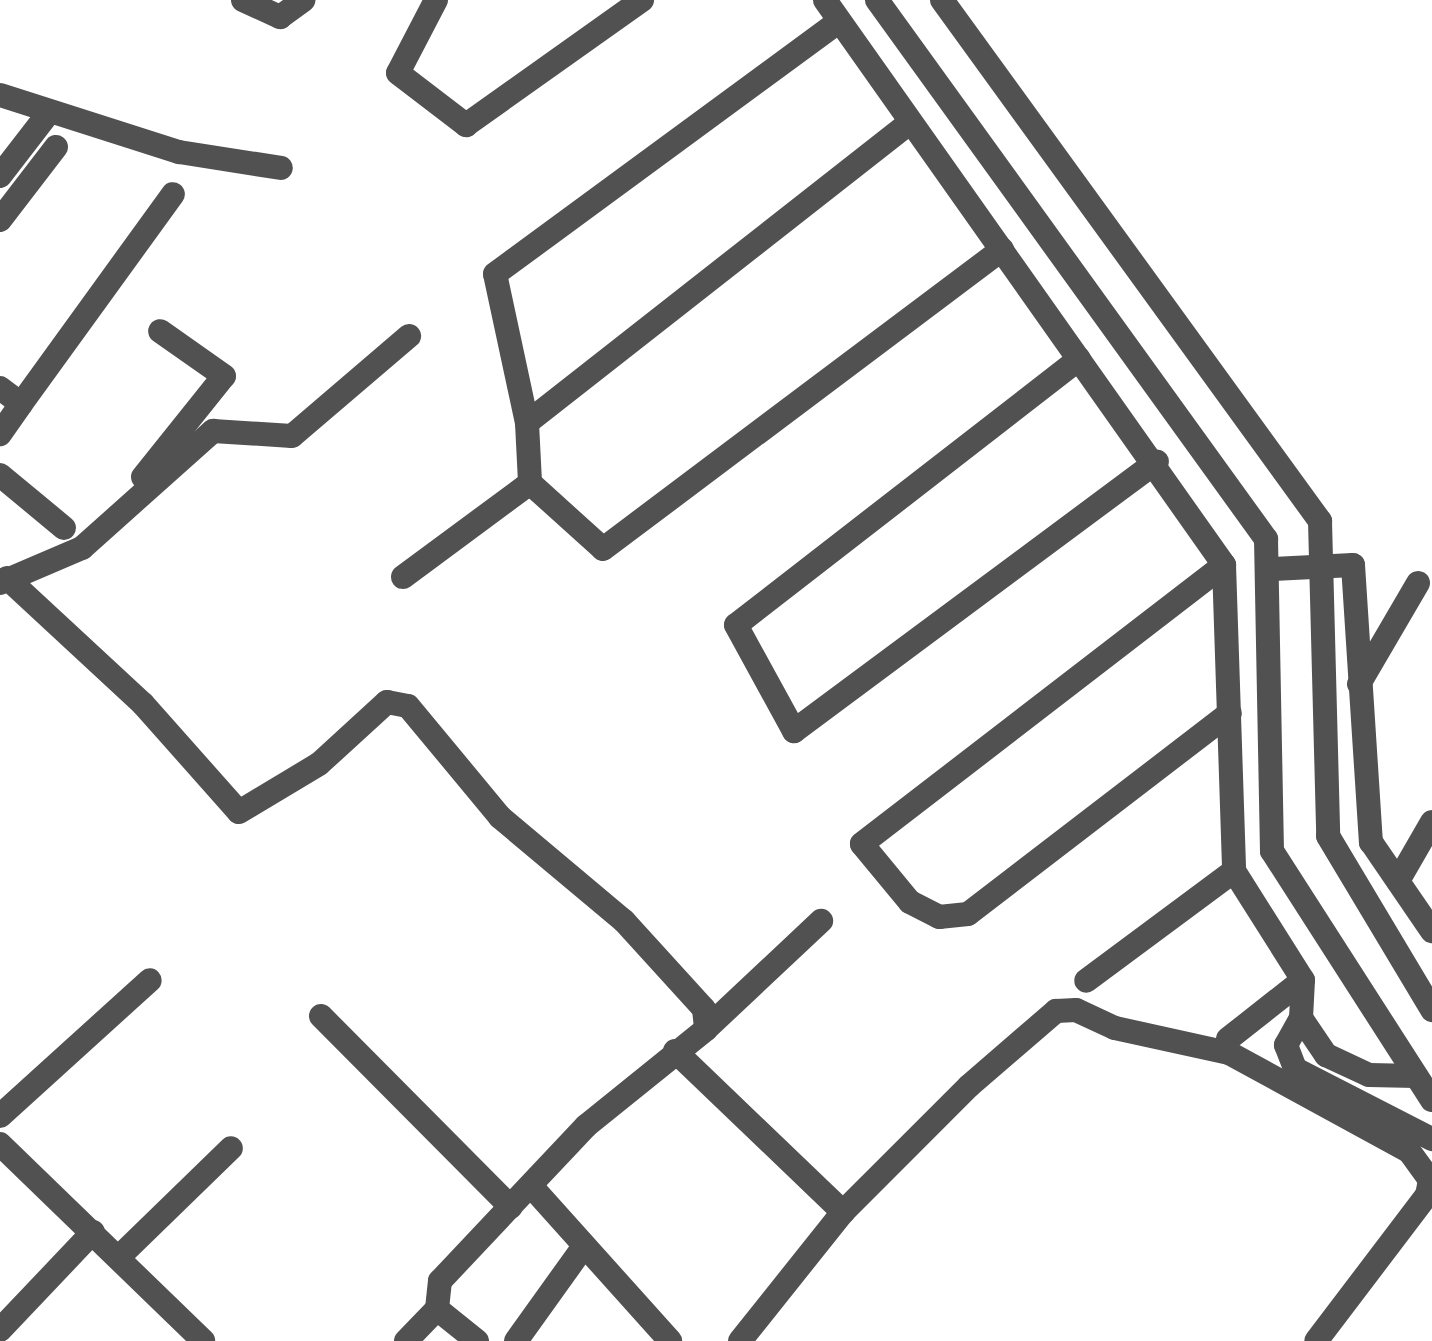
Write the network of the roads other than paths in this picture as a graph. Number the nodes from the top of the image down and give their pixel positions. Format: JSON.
{"nodes":[{"id":1,"x":243,"y":0,"type":"edge"},
{"id":2,"x":303,"y":0,"type":"edge"},
{"id":3,"x":436,"y":0,"type":"edge"},
{"id":4,"x":642,"y":0,"type":"edge"},
{"id":5,"x":877,"y":0,"type":"edge"},
{"id":6,"x":942,"y":0,"type":"edge"},
{"id":7,"x":831,"y":12,"type":"edge"},
{"id":8,"x":0,"y":94,"type":"edge"},
{"id":9,"x":47,"y":115,"type":"junction"},
{"id":10,"x":908,"y":124,"type":"junction"},
{"id":11,"x":56,"y":147,"type":"dead end"},
{"id":12,"x":992,"y":161,"type":"junction"},
{"id":13,"x":281,"y":168,"type":"dead end"},
{"id":14,"x":0,"y":176,"type":"edge"},
{"id":15,"x":955,"y":187,"type":"junction"},
{"id":16,"x":173,"y":194,"type":"dead end"},
{"id":17,"x":0,"y":220,"type":"edge"},
{"id":18,"x":1002,"y":249,"type":"junction"},
{"id":19,"x":160,"y":331,"type":"dead end"},
{"id":20,"x":409,"y":336,"type":"dead end"},
{"id":21,"x":1078,"y":358,"type":"junction"},
{"id":22,"x":0,"y":388,"type":"edge"},
{"id":23,"x":21,"y":404,"type":"junction"},
{"id":24,"x":527,"y":423,"type":"junction"},
{"id":25,"x":0,"y":434,"type":"edge"},
{"id":26,"x":1157,"y":461,"type":"junction"},
{"id":27,"x":0,"y":475,"type":"edge"},
{"id":28,"x":530,"y":483,"type":"junction"},
{"id":29,"x":129,"y":499,"type":"junction"},
{"id":30,"x":64,"y":528,"type":"dead end"},
{"id":31,"x":1318,"y":565,"type":"junction"},
{"id":32,"x":1224,"y":566,"type":"junction"},
{"id":33,"x":1273,"y":569,"type":"junction"},
{"id":34,"x":403,"y":578,"type":"dead end"},
{"id":35,"x":4,"y":580,"type":"edge"},
{"id":36,"x":1418,"y":583,"type":"dead end"},
{"id":37,"x":1359,"y":684,"type":"junction"},
{"id":38,"x":1230,"y":712,"type":"junction"},
{"id":39,"x":1432,"y":822,"type":"edge"},
{"id":40,"x":1234,"y":871,"type":"junction"},
{"id":41,"x":1399,"y":881,"type":"junction"},
{"id":42,"x":821,"y":921,"type":"dead end"},
{"id":43,"x":1432,"y":931,"type":"edge"},
{"id":44,"x":150,"y":980,"type":"dead end"},
{"id":45,"x":1303,"y":980,"type":"junction"},
{"id":46,"x":1086,"y":981,"type":"dead end"},
{"id":47,"x":1432,"y":1010,"type":"edge"},
{"id":48,"x":322,"y":1016,"type":"dead end"},
{"id":49,"x":1300,"y":1018,"type":"junction"},
{"id":50,"x":706,"y":1029,"type":"junction"},
{"id":51,"x":1228,"y":1039,"type":"dead end"},
{"id":52,"x":675,"y":1052,"type":"junction"},
{"id":53,"x":1369,"y":1075,"type":"junction"},
{"id":54,"x":1416,"y":1076,"type":"junction"},
{"id":55,"x":1432,"y":1100,"type":"edge"},
{"id":56,"x":1356,"y":1105,"type":"junction"},
{"id":57,"x":0,"y":1116,"type":"edge"},
{"id":58,"x":1432,"y":1139,"type":"edge"},
{"id":59,"x":231,"y":1148,"type":"dead end"},
{"id":60,"x":2,"y":1151,"type":"edge"},
{"id":61,"x":532,"y":1187,"type":"junction"},
{"id":62,"x":511,"y":1208,"type":"junction"},
{"id":63,"x":843,"y":1211,"type":"junction"},
{"id":64,"x":94,"y":1232,"type":"junction"},
{"id":65,"x":584,"y":1246,"type":"junction"},
{"id":66,"x":119,"y":1257,"type":"junction"},
{"id":67,"x":437,"y":1309,"type":"junction"},
{"id":68,"x":0,"y":1330,"type":"edge"},
{"id":69,"x":202,"y":1341,"type":"edge"},
{"id":70,"x":406,"y":1341,"type":"edge"},
{"id":71,"x":477,"y":1341,"type":"edge"},
{"id":72,"x":516,"y":1341,"type":"edge"},
{"id":73,"x":670,"y":1341,"type":"edge"},
{"id":74,"x":740,"y":1341,"type":"edge"},
{"id":75,"x":1316,"y":1341,"type":"edge"}],
"edges":[{"from":1,"to":2,"type":"street"},
{"from":3,"to":4,"type":"street"},
{"from":5,"to":12,"type":"street"},
{"from":6,"to":31,"type":"street"},
{"from":7,"to":10,"type":"street"},
{"from":7,"to":24,"type":"street"},
{"from":8,"to":9,"type":"street"},
{"from":9,"to":13,"type":"street"},
{"from":9,"to":14,"type":"street"},
{"from":10,"to":15,"type":"street"},
{"from":10,"to":24,"type":"street"},
{"from":11,"to":17,"type":"street"},
{"from":12,"to":15,"type":"street"},
{"from":12,"to":33,"type":"street"},
{"from":15,"to":18,"type":"street"},
{"from":16,"to":23,"type":"street"},
{"from":18,"to":21,"type":"street"},
{"from":18,"to":28,"type":"street"},
{"from":19,"to":29,"type":"street"},
{"from":20,"to":29,"type":"street"},
{"from":21,"to":26,"type":"street"},
{"from":21,"to":26,"type":"street"},
{"from":22,"to":23,"type":"street"},
{"from":23,"to":25,"type":"street"},
{"from":24,"to":28,"type":"street"},
{"from":26,"to":32,"type":"street"},
{"from":27,"to":30,"type":"street"},
{"from":28,"to":34,"type":"street"},
{"from":29,"to":35,"type":"street"},
{"from":31,"to":33,"type":"street"},
{"from":31,"to":37,"type":"street"},
{"from":31,"to":47,"type":"street"},
{"from":32,"to":38,"type":"street"},
{"from":32,"to":38,"type":"street"},
{"from":33,"to":54,"type":"street"},
{"from":35,"to":50,"type":"street"},
{"from":36,"to":37,"type":"street"},
{"from":37,"to":41,"type":"street"},
{"from":38,"to":40,"type":"street"},
{"from":39,"to":41,"type":"street"},
{"from":40,"to":45,"type":"street"},
{"from":40,"to":46,"type":"street"},
{"from":41,"to":43,"type":"street"},
{"from":42,"to":50,"type":"street"},
{"from":44,"to":57,"type":"street"},
{"from":45,"to":49,"type":"street"},
{"from":45,"to":51,"type":"street"},
{"from":48,"to":62,"type":"street"},
{"from":49,"to":53,"type":"street"},
{"from":49,"to":56,"type":"street"},
{"from":50,"to":52,"type":"street"},
{"from":52,"to":61,"type":"street"},
{"from":52,"to":63,"type":"street"},
{"from":53,"to":54,"type":"street"},
{"from":53,"to":56,"type":"street"},
{"from":54,"to":55,"type":"street"},
{"from":56,"to":58,"type":"street"},
{"from":59,"to":66,"type":"street"},
{"from":60,"to":64,"type":"street"},
{"from":61,"to":62,"type":"street"},
{"from":61,"to":65,"type":"street"},
{"from":62,"to":67,"type":"street"},
{"from":63,"to":74,"type":"street"},
{"from":63,"to":75,"type":"street"},
{"from":64,"to":66,"type":"street"},
{"from":64,"to":68,"type":"street"},
{"from":65,"to":72,"type":"street"},
{"from":65,"to":73,"type":"street"},
{"from":66,"to":69,"type":"street"},
{"from":67,"to":70,"type":"street"},
{"from":67,"to":71,"type":"street"}]}
